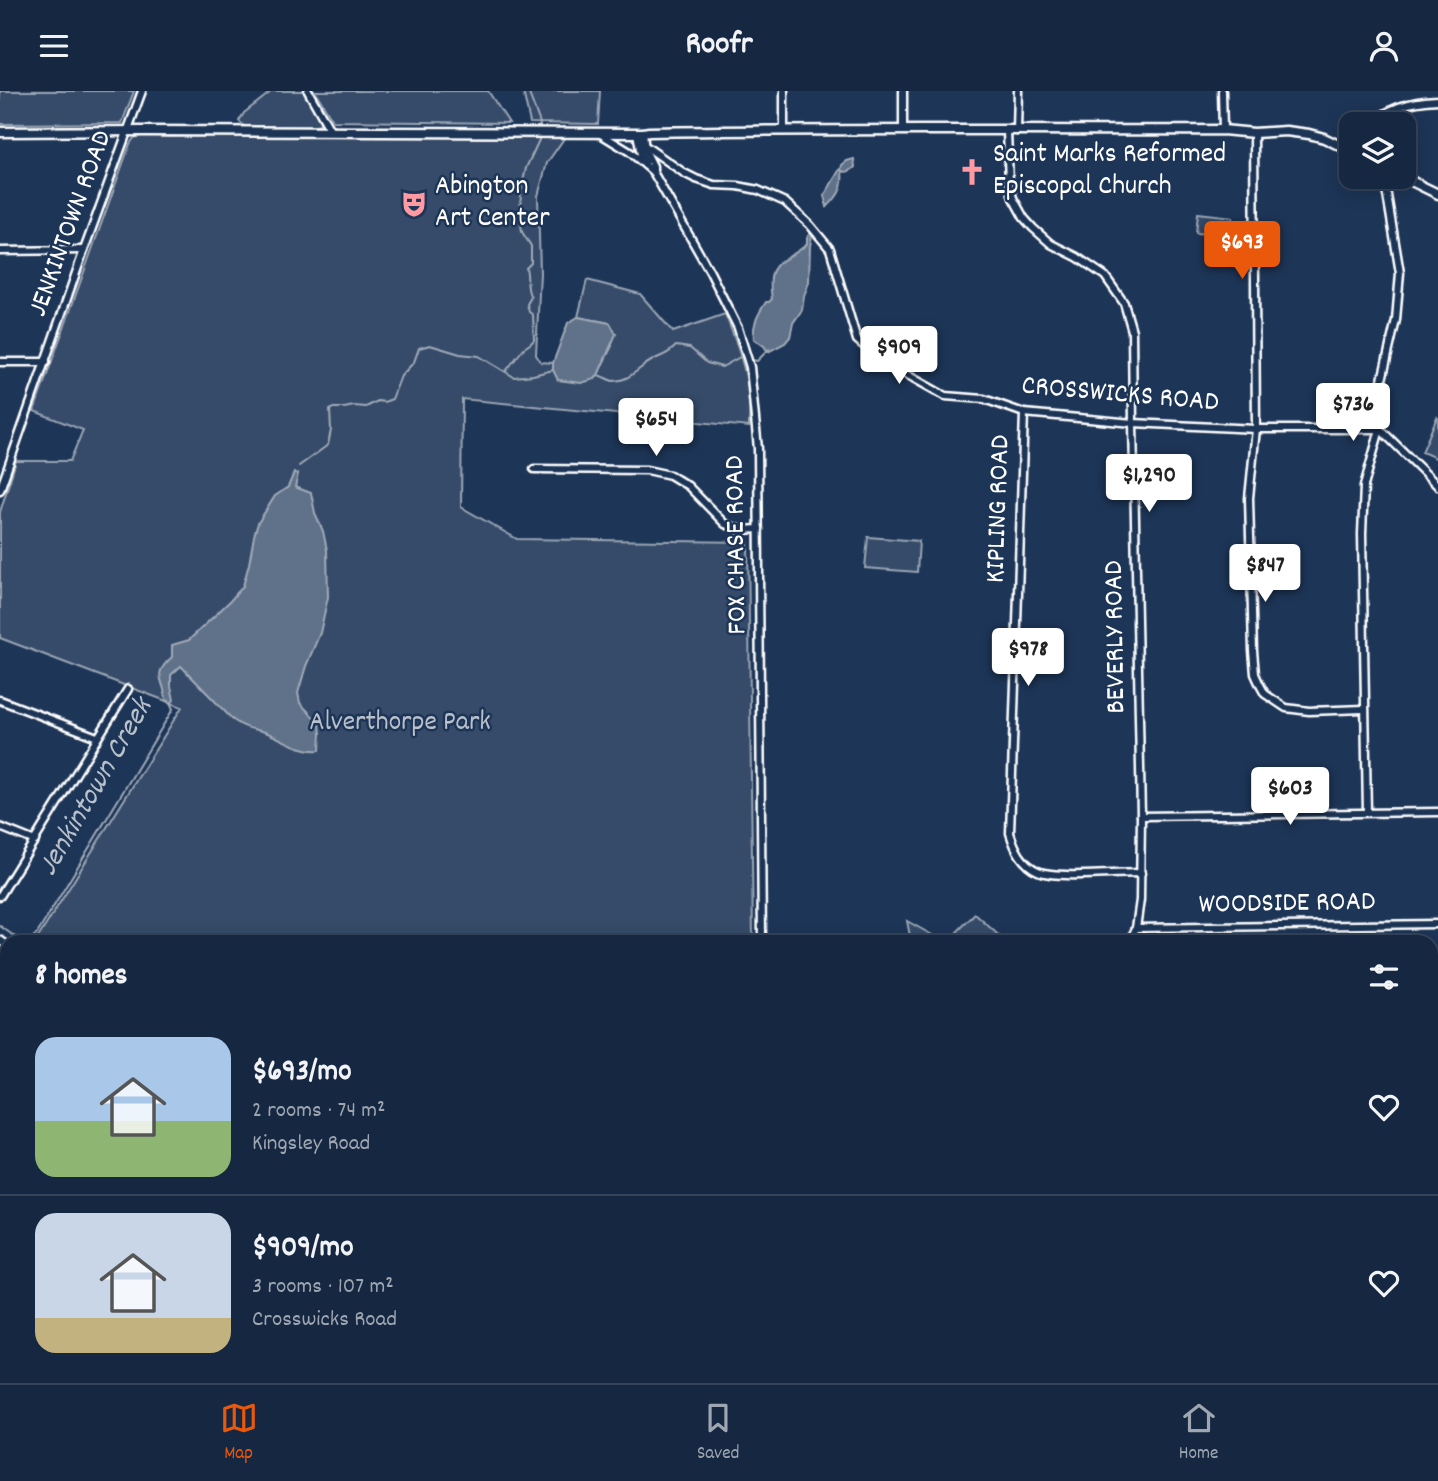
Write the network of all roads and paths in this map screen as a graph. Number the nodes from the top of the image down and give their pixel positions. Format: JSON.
{"nodes":[{"id":1,"x":142,"y":91,"type":"edge"},
{"id":2,"x":308,"y":91,"type":"edge"},
{"id":3,"x":784,"y":91,"type":"edge"},
{"id":4,"x":903,"y":91,"type":"edge"},
{"id":5,"x":1018,"y":91,"type":"edge"},
{"id":6,"x":1222,"y":91,"type":"edge"},
{"id":7,"x":1438,"y":100,"type":"edge"},
{"id":8,"x":1388,"y":112,"type":"edge"},
{"id":9,"x":784,"y":129,"type":"junction"},
{"id":10,"x":903,"y":129,"type":"junction"},
{"id":11,"x":1223,"y":129,"type":"junction"},
{"id":12,"x":1007,"y":131,"type":"junction"},
{"id":13,"x":1017,"y":131,"type":"junction"},
{"id":14,"x":0,"y":132,"type":"edge"},
{"id":15,"x":127,"y":132,"type":"junction"},
{"id":16,"x":331,"y":132,"type":"junction"},
{"id":17,"x":597,"y":132,"type":"junction"},
{"id":18,"x":640,"y":133,"type":"junction"},
{"id":19,"x":1254,"y":133,"type":"junction"},
{"id":20,"x":644,"y":145,"type":"junction"},
{"id":21,"x":1339,"y":145,"type":"edge"},
{"id":22,"x":645,"y":164,"type":"junction"},
{"id":23,"x":653,"y":172,"type":"junction"},
{"id":24,"x":1416,"y":183,"type":"edge"},
{"id":25,"x":1386,"y":189,"type":"edge"},
{"id":26,"x":1438,"y":194,"type":"edge"},
{"id":27,"x":84,"y":250,"type":"junction"},
{"id":28,"x":0,"y":251,"type":"edge"},
{"id":29,"x":0,"y":362,"type":"edge"},
{"id":30,"x":46,"y":362,"type":"junction"},
{"id":31,"x":1024,"y":413,"type":"junction"},
{"id":32,"x":1133,"y":423,"type":"junction"},
{"id":33,"x":1256,"y":429,"type":"junction"},
{"id":34,"x":1380,"y":429,"type":"junction"},
{"id":35,"x":534,"y":469,"type":"dead end"},
{"id":36,"x":3,"y":473,"type":"edge"},
{"id":37,"x":1438,"y":486,"type":"edge"},
{"id":38,"x":0,"y":490,"type":"edge"},
{"id":39,"x":759,"y":529,"type":"junction"},
{"id":40,"x":128,"y":689,"type":"dead end"},
{"id":41,"x":0,"y":700,"type":"edge"},
{"id":42,"x":1364,"y":709,"type":"junction"},
{"id":43,"x":97,"y":737,"type":"junction"},
{"id":44,"x":1367,"y":812,"type":"junction"},
{"id":45,"x":1438,"y":812,"type":"edge"},
{"id":46,"x":1141,"y":816,"type":"junction"},
{"id":47,"x":0,"y":827,"type":"edge"},
{"id":48,"x":35,"y":841,"type":"junction"},
{"id":49,"x":1141,"y":873,"type":"junction"},
{"id":50,"x":0,"y":896,"type":"edge"},
{"id":51,"x":1438,"y":924,"type":"edge"},
{"id":52,"x":1136,"y":928,"type":"junction"},
{"id":53,"x":762,"y":935,"type":"edge"},
{"id":54,"x":1133,"y":935,"type":"edge"}],
"edges":[{"from":1,"to":15,"type":"street","name":"JENKINTOWN ROAD"},
{"from":2,"to":16,"type":"street"},
{"from":3,"to":9,"type":"street"},
{"from":4,"to":10,"type":"street"},
{"from":5,"to":13,"type":"street"},
{"from":6,"to":11,"type":"street"},
{"from":7,"to":8,"type":"street"},
{"from":9,"to":10,"type":"street"},
{"from":9,"to":18,"type":"street"},
{"from":10,"to":12,"type":"street"},
{"from":11,"to":13,"type":"street"},
{"from":11,"to":19,"type":"street"},
{"from":12,"to":13,"type":"street"},
{"from":12,"to":32,"type":"street","name":"BEVERLY ROAD"},
{"from":14,"to":15,"type":"street"},
{"from":15,"to":16,"type":"street"},
{"from":15,"to":27,"type":"street","name":"JENKINTOWN ROAD"},
{"from":16,"to":17,"type":"street"},
{"from":17,"to":18,"type":"street"},
{"from":17,"to":22,"type":"street","name":"FOX CHASE ROAD"},
{"from":18,"to":20,"type":"street","name":"FOX CHASE ROAD"},
{"from":18,"to":22,"type":"street"},
{"from":19,"to":21,"type":"street"},
{"from":19,"to":33,"type":"street"},
{"from":20,"to":23,"type":"street","name":"FOX CHASE ROAD"},
{"from":20,"to":31,"type":"street","name":"CROSSWICKS ROAD"},
{"from":22,"to":23,"type":"street","name":"FOX CHASE ROAD"},
{"from":23,"to":39,"type":"street","name":"FOX CHASE ROAD"},
{"from":24,"to":26,"type":"street"},
{"from":25,"to":34,"type":"street"},
{"from":27,"to":28,"type":"street"},
{"from":27,"to":30,"type":"street","name":"JENKINTOWN ROAD"},
{"from":29,"to":30,"type":"street"},
{"from":30,"to":36,"type":"street","name":"JENKINTOWN ROAD"},
{"from":31,"to":32,"type":"street","name":"CROSSWICKS ROAD"},
{"from":31,"to":49,"type":"street","name":"KIPLING ROAD"},
{"from":32,"to":33,"type":"street","name":"CROSSWICKS ROAD"},
{"from":32,"to":46,"type":"street","name":"BEVERLY ROAD"},
{"from":33,"to":34,"type":"street","name":"CROSSWICKS ROAD"},
{"from":33,"to":42,"type":"street"},
{"from":34,"to":37,"type":"street"},
{"from":34,"to":42,"type":"street"},
{"from":35,"to":39,"type":"street"},
{"from":36,"to":38,"type":"street","name":"JENKINTOWN ROAD"},
{"from":39,"to":53,"type":"street","name":"FOX CHASE ROAD"},
{"from":40,"to":43,"type":"street"},
{"from":41,"to":43,"type":"street"},
{"from":42,"to":44,"type":"street"},
{"from":43,"to":48,"type":"street"},
{"from":44,"to":45,"type":"street"},
{"from":44,"to":46,"type":"street"},
{"from":46,"to":49,"type":"street","name":"BEVERLY ROAD"},
{"from":47,"to":48,"type":"street"},
{"from":48,"to":50,"type":"street"},
{"from":49,"to":52,"type":"street","name":"BEVERLY ROAD"},
{"from":51,"to":52,"type":"street","name":"WOODSIDE ROAD"},
{"from":52,"to":54,"type":"street","name":"BEVERLY ROAD"}]}
